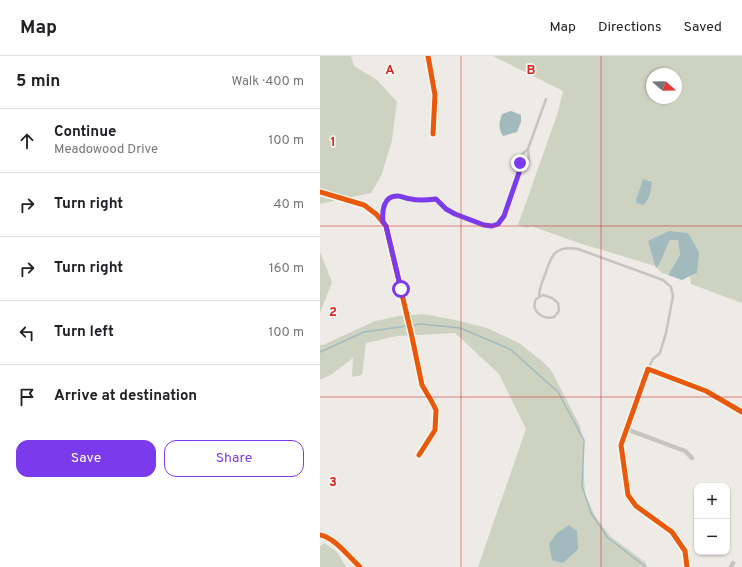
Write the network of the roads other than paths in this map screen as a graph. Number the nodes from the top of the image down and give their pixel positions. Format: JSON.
{"nodes":[{"id":1,"x":428,"y":56,"type":"edge"},
{"id":2,"x":546,"y":99,"type":"dead end"},
{"id":3,"x":433,"y":134,"type":"dead end"},
{"id":4,"x":528,"y":149,"type":"junction"},
{"id":5,"x":521,"y":167,"type":"junction"},
{"id":6,"x":320,"y":192,"type":"edge"},
{"id":7,"x":383,"y":222,"type":"junction"},
{"id":8,"x":540,"y":296,"type":"junction"},
{"id":9,"x":648,"y":369,"type":"junction"},
{"id":10,"x":742,"y":412,"type":"edge"},
{"id":11,"x":626,"y":429,"type":"junction"},
{"id":12,"x":418,"y":455,"type":"dead end"},
{"id":13,"x":692,"y":458,"type":"dead end"},
{"id":14,"x":320,"y":535,"type":"edge"},
{"id":15,"x":732,"y":564,"type":"edge"},
{"id":16,"x":360,"y":567,"type":"edge"},
{"id":17,"x":687,"y":567,"type":"edge"},
{"id":18,"x":738,"y":567,"type":"edge"}],
"edges":[{"from":1,"to":3,"type":"street"},
{"from":2,"to":4,"type":"lane"},
{"from":4,"to":5,"type":"lane"},
{"from":4,"to":5,"type":"lane"},
{"from":5,"to":7,"type":"lane"},
{"from":6,"to":7,"type":"street"},
{"from":7,"to":12,"type":"street"},
{"from":8,"to":8,"type":"lane"},
{"from":8,"to":9,"type":"lane"},
{"from":9,"to":10,"type":"street"},
{"from":9,"to":11,"type":"street"},
{"from":11,"to":13,"type":"street"},
{"from":11,"to":17,"type":"street"},
{"from":14,"to":16,"type":"street"},
{"from":15,"to":18,"type":"lane"}]}
